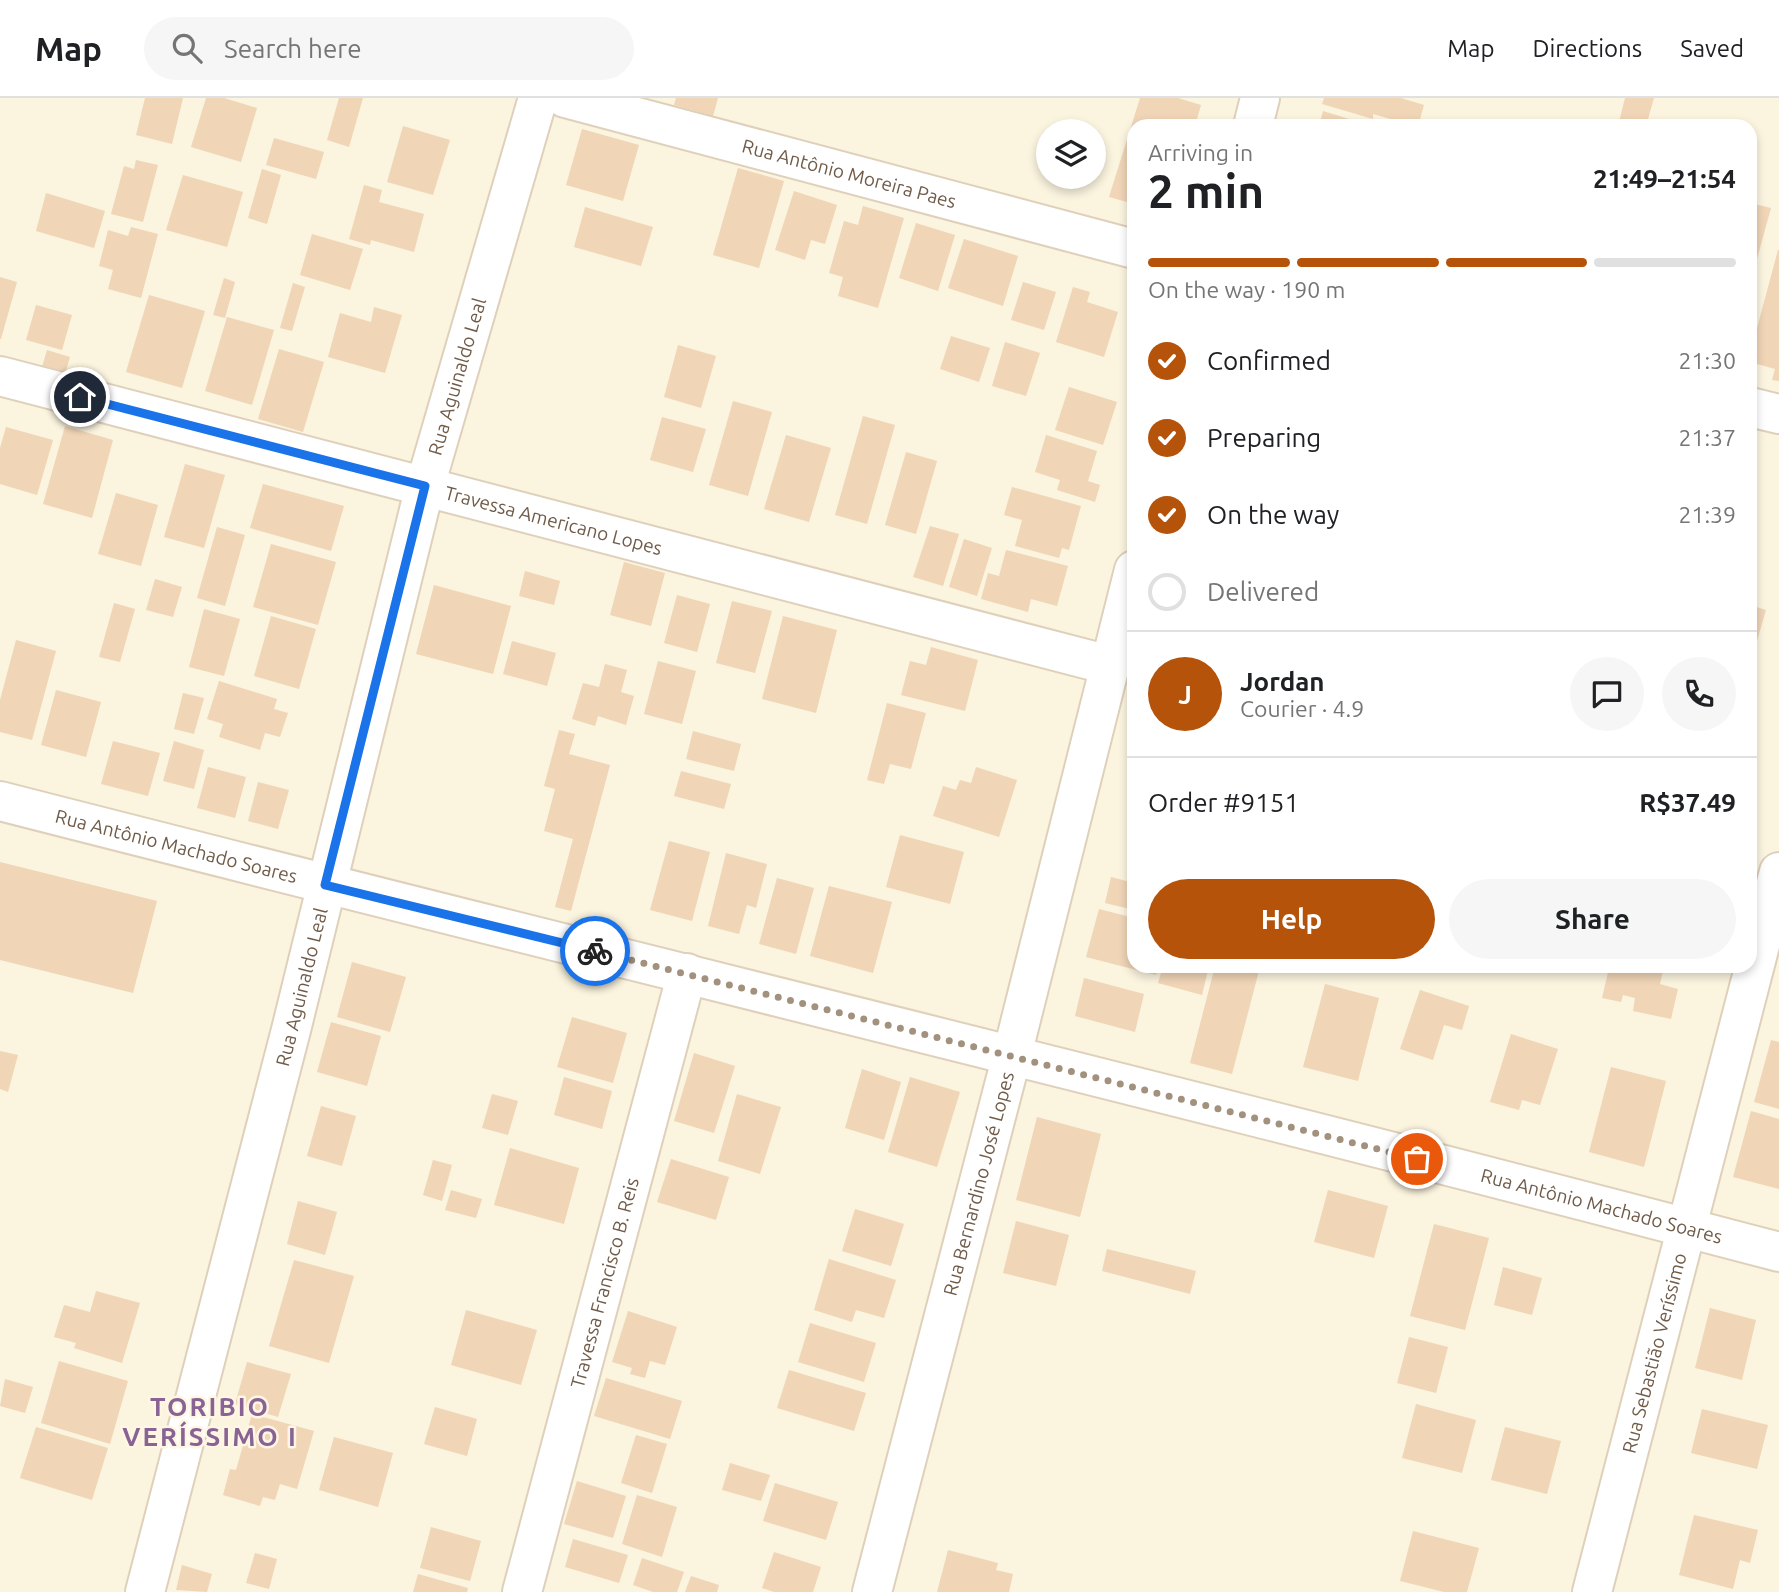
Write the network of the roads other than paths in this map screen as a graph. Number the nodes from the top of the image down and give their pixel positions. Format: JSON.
{"nodes":[{"id":1,"x":538,"y":98,"type":"edge"},
{"id":2,"x":565,"y":98,"type":"edge"},
{"id":3,"x":1260,"y":98,"type":"edge"},
{"id":4,"x":1254,"y":119,"type":"edge"},
{"id":5,"x":1127,"y":247,"type":"edge"},
{"id":6,"x":0,"y":376,"type":"edge"},
{"id":7,"x":1757,"y":409,"type":"edge"},
{"id":8,"x":1779,"y":414,"type":"edge"},
{"id":9,"x":425,"y":486,"type":"junction"},
{"id":10,"x":1127,"y":597,"type":"edge"},
{"id":11,"x":1109,"y":665,"type":"junction"},
{"id":12,"x":0,"y":801,"type":"edge"},
{"id":13,"x":1779,"y":872,"type":"edge"},
{"id":14,"x":325,"y":885,"type":"junction"},
{"id":15,"x":1757,"y":958,"type":"edge"},
{"id":16,"x":687,"y":973,"type":"junction"},
{"id":17,"x":1753,"y":973,"type":"edge"},
{"id":18,"x":1012,"y":1055,"type":"junction"},
{"id":19,"x":1688,"y":1228,"type":"junction"},
{"id":20,"x":1779,"y":1252,"type":"edge"},
{"id":21,"x":145,"y":1592,"type":"edge"},
{"id":22,"x":522,"y":1592,"type":"edge"},
{"id":23,"x":872,"y":1592,"type":"edge"},
{"id":24,"x":1592,"y":1592,"type":"edge"}],
"edges":[{"from":1,"to":9,"type":"street","name":"Rua Aguinaldo Leal"},
{"from":2,"to":5,"type":"street","name":"Rua Antônio Moreira Paes"},
{"from":3,"to":4,"type":"street"},
{"from":6,"to":9,"type":"street","name":"Travessa Americano Lopes"},
{"from":7,"to":8,"type":"street"},
{"from":9,"to":11,"type":"street","name":"Travessa Americano Lopes"},
{"from":9,"to":14,"type":"street","name":"Rua Aguinaldo Leal"},
{"from":10,"to":11,"type":"street","name":"Rua Bernardino José Lopes"},
{"from":11,"to":18,"type":"street","name":"Rua Bernardino José Lopes"},
{"from":12,"to":14,"type":"street","name":"Rua Antônio Machado Soares"},
{"from":13,"to":15,"type":"street","name":"Rua Sebastião Veríssimo"},
{"from":14,"to":16,"type":"street","name":"Rua Antônio Machado Soares"},
{"from":14,"to":21,"type":"street","name":"Rua Aguinaldo Leal"},
{"from":16,"to":18,"type":"street","name":"Rua Antônio Machado Soares"},
{"from":16,"to":22,"type":"street","name":"Travessa Francisco B. Reis"},
{"from":17,"to":19,"type":"street","name":"Rua Sebastião Veríssimo"},
{"from":18,"to":19,"type":"street","name":"Rua Antônio Machado Soares"},
{"from":18,"to":23,"type":"street","name":"Rua Bernardino José Lopes"},
{"from":19,"to":20,"type":"street","name":"Rua Antônio Machado Soares"},
{"from":19,"to":24,"type":"street","name":"Rua Sebastião Veríssimo"}]}
